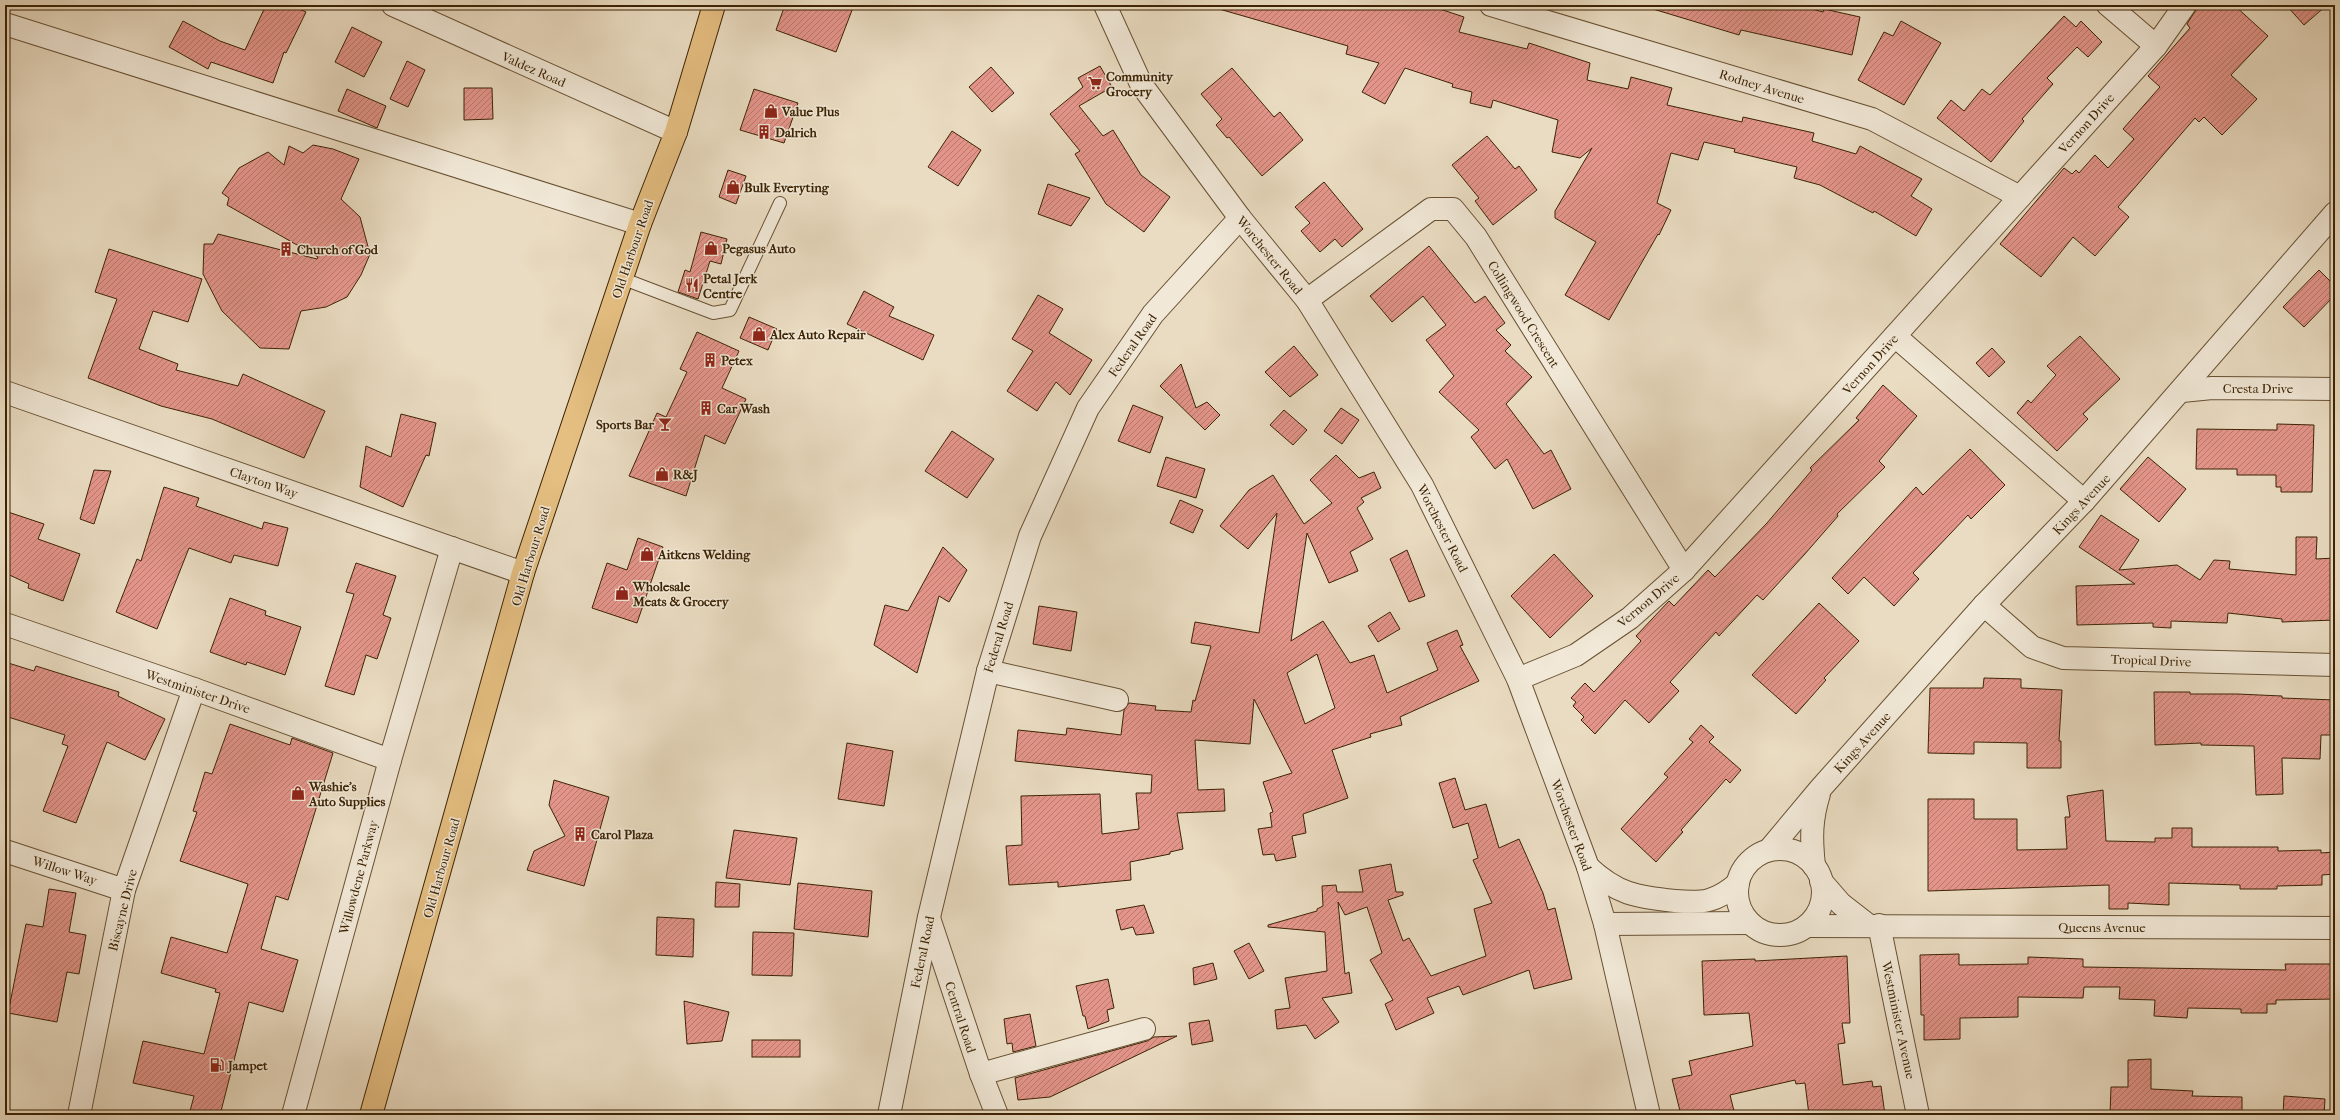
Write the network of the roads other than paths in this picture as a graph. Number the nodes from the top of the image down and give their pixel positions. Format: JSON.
{"nodes":[{"id":1,"x":393,"y":5,"type":"edge"},
{"id":2,"x":714,"y":5,"type":"edge"},
{"id":3,"x":1105,"y":5,"type":"edge"},
{"id":4,"x":1491,"y":5,"type":"edge"},
{"id":5,"x":2108,"y":5,"type":"edge"},
{"id":6,"x":2185,"y":5,"type":"edge"},
{"id":7,"x":5,"y":24,"type":"edge"},
{"id":8,"x":2156,"y":46,"type":"junction"},
{"id":9,"x":676,"y":132,"type":"junction"},
{"id":10,"x":2020,"y":196,"type":"junction"},
{"id":11,"x":780,"y":203,"type":"dead end"},
{"id":12,"x":2335,"y":213,"type":"edge"},
{"id":13,"x":1240,"y":218,"type":"junction"},
{"id":14,"x":640,"y":224,"type":"junction"},
{"id":15,"x":622,"y":278,"type":"junction"},
{"id":16,"x":1307,"y":300,"type":"junction"},
{"id":17,"x":1895,"y":336,"type":"junction"},
{"id":18,"x":2335,"y":389,"type":"edge"},
{"id":19,"x":2182,"y":391,"type":"junction"},
{"id":20,"x":5,"y":392,"type":"edge"},
{"id":21,"x":2084,"y":501,"type":"junction"},
{"id":22,"x":452,"y":548,"type":"junction"},
{"id":23,"x":1684,"y":570,"type":"junction"},
{"id":24,"x":523,"y":574,"type":"junction"},
{"id":25,"x":1984,"y":605,"type":"junction"},
{"id":26,"x":5,"y":624,"type":"edge"},
{"id":27,"x":2335,"y":665,"type":"edge"},
{"id":28,"x":988,"y":671,"type":"junction"},
{"id":29,"x":1518,"y":679,"type":"junction"},
{"id":30,"x":194,"y":689,"type":"junction"},
{"id":31,"x":1117,"y":700,"type":"dead end"},
{"id":32,"x":390,"y":760,"type":"junction"},
{"id":33,"x":1820,"y":789,"type":"junction"},
{"id":34,"x":1769,"y":850,"type":"junction"},
{"id":35,"x":5,"y":851,"type":"edge"},
{"id":36,"x":1588,"y":866,"type":"junction"},
{"id":37,"x":1818,"y":873,"type":"junction"},
{"id":38,"x":1738,"y":883,"type":"junction"},
{"id":39,"x":124,"y":890,"type":"junction"},
{"id":40,"x":929,"y":917,"type":"junction"},
{"id":41,"x":1750,"y":923,"type":"junction"},
{"id":42,"x":1605,"y":924,"type":"junction"},
{"id":43,"x":1874,"y":925,"type":"junction"},
{"id":44,"x":1806,"y":926,"type":"junction"},
{"id":45,"x":2335,"y":928,"type":"edge"},
{"id":46,"x":1144,"y":1029,"type":"dead end"},
{"id":47,"x":980,"y":1074,"type":"junction"},
{"id":48,"x":79,"y":1115,"type":"edge"},
{"id":49,"x":293,"y":1115,"type":"edge"},
{"id":50,"x":371,"y":1115,"type":"edge"},
{"id":51,"x":889,"y":1115,"type":"edge"},
{"id":52,"x":997,"y":1115,"type":"edge"},
{"id":53,"x":1649,"y":1115,"type":"edge"},
{"id":54,"x":1918,"y":1115,"type":"edge"}],
"edges":[{"from":1,"to":9,"type":"street","name":"Valdez Road"},
{"from":2,"to":9,"type":"main road","name":"Old Harbour Road"},
{"from":3,"to":13,"type":"street","name":"Worchester Road"},
{"from":4,"to":10,"type":"street","name":"Rodney Avenue"},
{"from":5,"to":8,"type":"street"},
{"from":6,"to":8,"type":"street","name":"Vernon Drive"},
{"from":7,"to":14,"type":"street"},
{"from":8,"to":10,"type":"street","name":"Vernon Drive"},
{"from":9,"to":14,"type":"main road","name":"Old Harbour Road"},
{"from":10,"to":17,"type":"street","name":"Vernon Drive"},
{"from":11,"to":15,"type":"lane"},
{"from":12,"to":19,"type":"street","name":"Kings Avenue"},
{"from":13,"to":16,"type":"street","name":"Worchester Road"},
{"from":13,"to":28,"type":"street","name":"Federal Road"},
{"from":14,"to":15,"type":"main road","name":"Old Harbour Road"},
{"from":15,"to":24,"type":"main road","name":"Old Harbour Road"},
{"from":16,"to":23,"type":"street","name":"Collingwood Crescent"},
{"from":16,"to":29,"type":"street","name":"Worchester Road"},
{"from":17,"to":21,"type":"street"},
{"from":17,"to":23,"type":"street","name":"Vernon Drive"},
{"from":18,"to":19,"type":"street","name":"Cresta Drive"},
{"from":19,"to":21,"type":"street","name":"Kings Avenue"},
{"from":20,"to":22,"type":"street","name":"Clayton Way"},
{"from":21,"to":25,"type":"street","name":"Kings Avenue"},
{"from":22,"to":24,"type":"street","name":"Clayton Way"},
{"from":22,"to":32,"type":"street","name":"Willowdene Parkway"},
{"from":23,"to":29,"type":"street","name":"Vernon Drive"},
{"from":24,"to":50,"type":"main road","name":"Old Harbour Road"},
{"from":25,"to":27,"type":"street","name":"Tropical Drive"},
{"from":25,"to":33,"type":"street","name":"Kings Avenue"},
{"from":26,"to":30,"type":"street","name":"Westminister Drive"},
{"from":28,"to":31,"type":"street"},
{"from":28,"to":40,"type":"street","name":"Federal Road"},
{"from":29,"to":36,"type":"street","name":"Worchester Road"},
{"from":30,"to":32,"type":"street","name":"Westminister Drive"},
{"from":30,"to":39,"type":"street","name":"Biscayne Drive"},
{"from":32,"to":49,"type":"street","name":"Willowdene Parkway"},
{"from":33,"to":34,"type":"street","name":"Kings Avenue"},
{"from":33,"to":37,"type":"street","name":"Kings Avenue"},
{"from":34,"to":37,"type":"street"},
{"from":34,"to":38,"type":"street"},
{"from":35,"to":39,"type":"street","name":"Willow Way"},
{"from":36,"to":38,"type":"street"},
{"from":36,"to":42,"type":"street","name":"Worchester Road"},
{"from":37,"to":43,"type":"street"},
{"from":37,"to":44,"type":"street"},
{"from":38,"to":41,"type":"street"},
{"from":39,"to":48,"type":"street","name":"Biscayne Drive"},
{"from":40,"to":47,"type":"street","name":"Central Road"},
{"from":40,"to":51,"type":"street","name":"Federal Road"},
{"from":41,"to":42,"type":"street"},
{"from":41,"to":44,"type":"street"},
{"from":42,"to":53,"type":"street","name":"Worchester Road"},
{"from":43,"to":44,"type":"street","name":"Queens Avenue"},
{"from":43,"to":45,"type":"street","name":"Queens Avenue"},
{"from":43,"to":54,"type":"street","name":"Westminister Avenue"},
{"from":46,"to":47,"type":"street"},
{"from":47,"to":52,"type":"street","name":"Central Road"}]}
